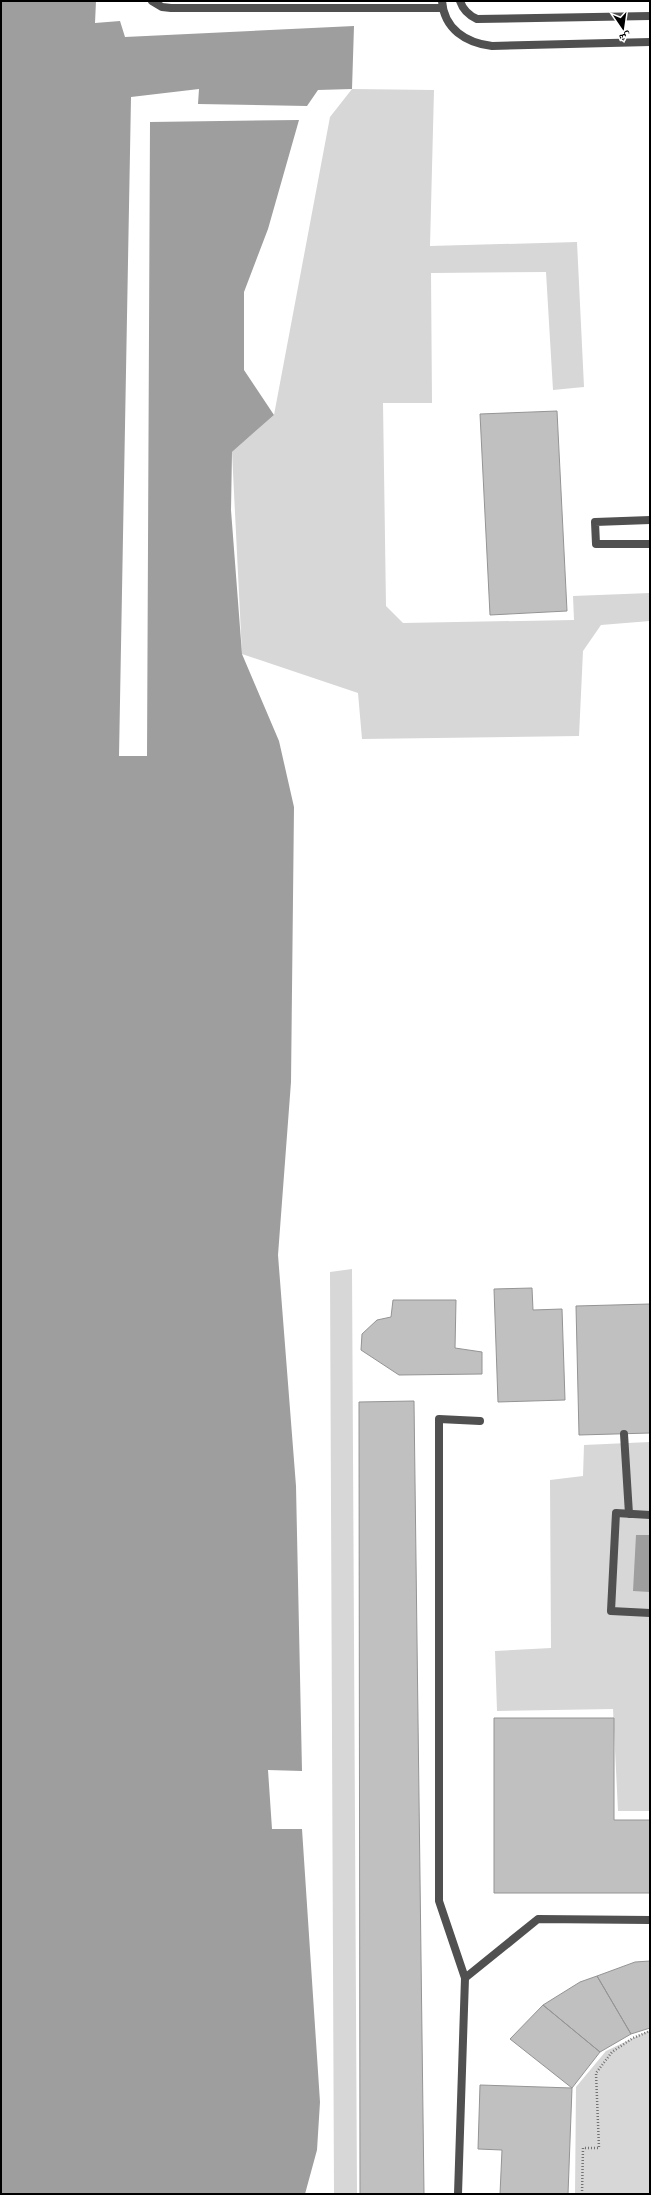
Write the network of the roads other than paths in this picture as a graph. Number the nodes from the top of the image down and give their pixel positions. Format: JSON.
{"nodes":[{"id":1,"x":152,"y":1,"type":"edge"},
{"id":2,"x":460,"y":1,"type":"edge"},
{"id":3,"x":442,"y":5,"type":"edge"},
{"id":4,"x":650,"y":16,"type":"edge"},
{"id":5,"x":650,"y":42,"type":"edge"},
{"id":6,"x":650,"y":520,"type":"edge"},
{"id":7,"x":650,"y":544,"type":"edge"},
{"id":8,"x":480,"y":1421,"type":"dead end"},
{"id":9,"x":624,"y":1434,"type":"dead end"},
{"id":10,"x":629,"y":1514,"type":"junction"},
{"id":11,"x":650,"y":1515,"type":"edge"},
{"id":12,"x":650,"y":1613,"type":"edge"},
{"id":13,"x":650,"y":1920,"type":"edge"},
{"id":14,"x":465,"y":1978,"type":"junction"},
{"id":15,"x":458,"y":2194,"type":"edge"}],
"edges":[{"from":1,"to":3,"type":"street"},
{"from":2,"to":4,"type":"street"},
{"from":3,"to":5,"type":"street"},
{"from":6,"to":7,"type":"street"},
{"from":8,"to":14,"type":"street"},
{"from":9,"to":10,"type":"street"},
{"from":10,"to":11,"type":"street"},
{"from":10,"to":12,"type":"street"},
{"from":13,"to":14,"type":"street"},
{"from":14,"to":15,"type":"street"}]}
